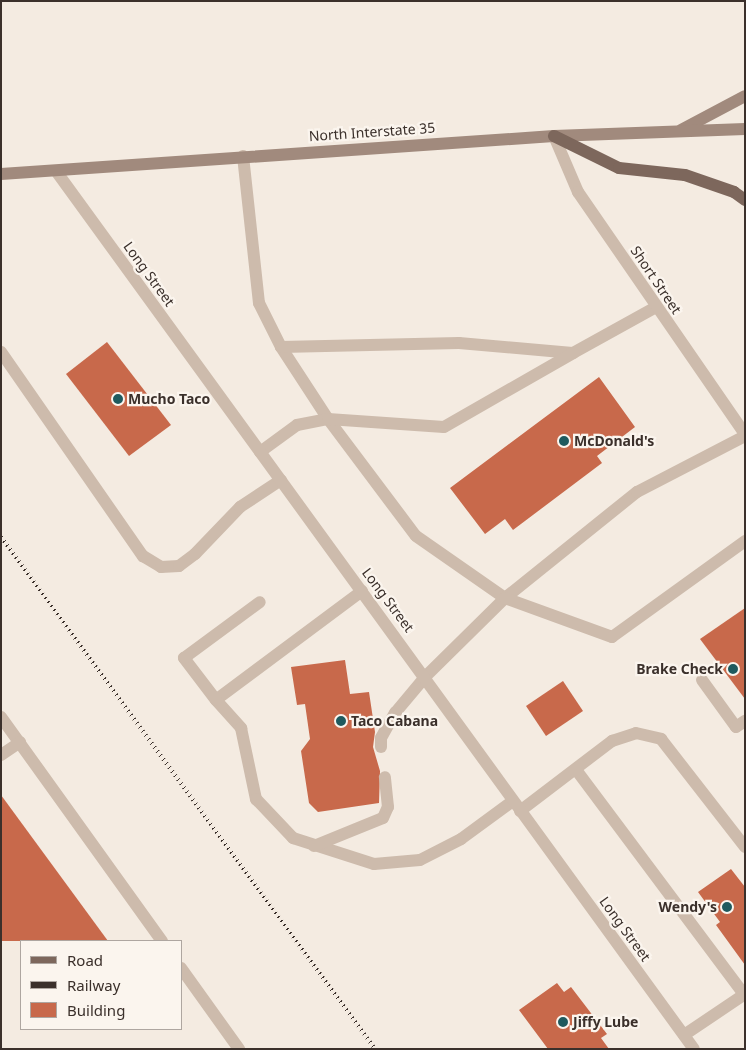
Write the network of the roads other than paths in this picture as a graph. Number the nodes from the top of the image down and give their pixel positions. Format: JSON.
{"nodes":[{"id":1,"x":745,"y":96,"type":"edge"},
{"id":2,"x":745,"y":129,"type":"edge"},
{"id":3,"x":678,"y":131,"type":"junction"},
{"id":4,"x":554,"y":136,"type":"junction"},
{"id":5,"x":243,"y":156,"type":"junction"},
{"id":6,"x":56,"y":171,"type":"junction"},
{"id":7,"x":1,"y":174,"type":"edge"},
{"id":8,"x":745,"y":200,"type":"edge"},
{"id":9,"x":656,"y":307,"type":"junction"},
{"id":10,"x":282,"y":346,"type":"junction"},
{"id":11,"x":1,"y":352,"type":"edge"},
{"id":12,"x":573,"y":353,"type":"junction"},
{"id":13,"x":328,"y":419,"type":"junction"},
{"id":14,"x":745,"y":435,"type":"edge"},
{"id":15,"x":260,"y":452,"type":"junction"},
{"id":16,"x":281,"y":480,"type":"junction"},
{"id":17,"x":745,"y":541,"type":"edge"},
{"id":18,"x":362,"y":591,"type":"junction"},
{"id":19,"x":505,"y":598,"type":"junction"},
{"id":20,"x":260,"y":602,"type":"dead end"},
{"id":21,"x":426,"y":676,"type":"junction"},
{"id":22,"x":702,"y":680,"type":"dead end"},
{"id":23,"x":216,"y":700,"type":"junction"},
{"id":24,"x":1,"y":716,"type":"edge"},
{"id":25,"x":745,"y":721,"type":"edge"},
{"id":26,"x":20,"y":742,"type":"junction"},
{"id":27,"x":381,"y":747,"type":"dead end"},
{"id":28,"x":1,"y":754,"type":"edge"},
{"id":29,"x":576,"y":771,"type":"junction"},
{"id":30,"x":385,"y":777,"type":"dead end"},
{"id":31,"x":517,"y":806,"type":"junction"},
{"id":32,"x":314,"y":846,"type":"junction"},
{"id":33,"x":745,"y":847,"type":"edge"},
{"id":34,"x":161,"y":940,"type":"edge"},
{"id":35,"x":182,"y":969,"type":"edge"},
{"id":36,"x":744,"y":993,"type":"edge"},
{"id":37,"x":684,"y":1035,"type":"junction"},
{"id":38,"x":239,"y":1049,"type":"edge"},
{"id":39,"x":694,"y":1049,"type":"edge"}],
"edges":[{"from":1,"to":3,"type":"main road"},
{"from":2,"to":3,"type":"main road","name":"North Interstate 35"},
{"from":3,"to":4,"type":"main road","name":"North Interstate 35"},
{"from":4,"to":5,"type":"main road","name":"North Interstate 35"},
{"from":4,"to":8,"type":"main road"},
{"from":4,"to":9,"type":"street","name":"Short Street"},
{"from":5,"to":6,"type":"main road","name":"North Interstate 35"},
{"from":5,"to":10,"type":"street"},
{"from":6,"to":7,"type":"main road","name":"North Interstate 35"},
{"from":6,"to":15,"type":"street","name":"Long Street"},
{"from":9,"to":12,"type":"street"},
{"from":9,"to":14,"type":"street","name":"Short Street"},
{"from":10,"to":12,"type":"street"},
{"from":10,"to":13,"type":"street"},
{"from":11,"to":16,"type":"street"},
{"from":12,"to":13,"type":"street"},
{"from":13,"to":15,"type":"street"},
{"from":13,"to":19,"type":"street"},
{"from":14,"to":19,"type":"street"},
{"from":15,"to":16,"type":"street","name":"Long Street"},
{"from":16,"to":18,"type":"street","name":"Long Street"},
{"from":17,"to":19,"type":"street"},
{"from":18,"to":21,"type":"street","name":"Long Street"},
{"from":18,"to":23,"type":"street"},
{"from":19,"to":21,"type":"street"},
{"from":20,"to":23,"type":"street"},
{"from":21,"to":27,"type":"street"},
{"from":21,"to":31,"type":"street","name":"Long Street"},
{"from":22,"to":25,"type":"street"},
{"from":23,"to":32,"type":"street"},
{"from":24,"to":26,"type":"street"},
{"from":26,"to":28,"type":"street"},
{"from":26,"to":34,"type":"street"},
{"from":29,"to":31,"type":"street"},
{"from":29,"to":33,"type":"street"},
{"from":29,"to":36,"type":"street"},
{"from":30,"to":32,"type":"street"},
{"from":31,"to":32,"type":"street"},
{"from":31,"to":37,"type":"street","name":"Long Street"},
{"from":35,"to":38,"type":"street"},
{"from":36,"to":37,"type":"street"},
{"from":37,"to":39,"type":"street","name":"Long Street"}]}
